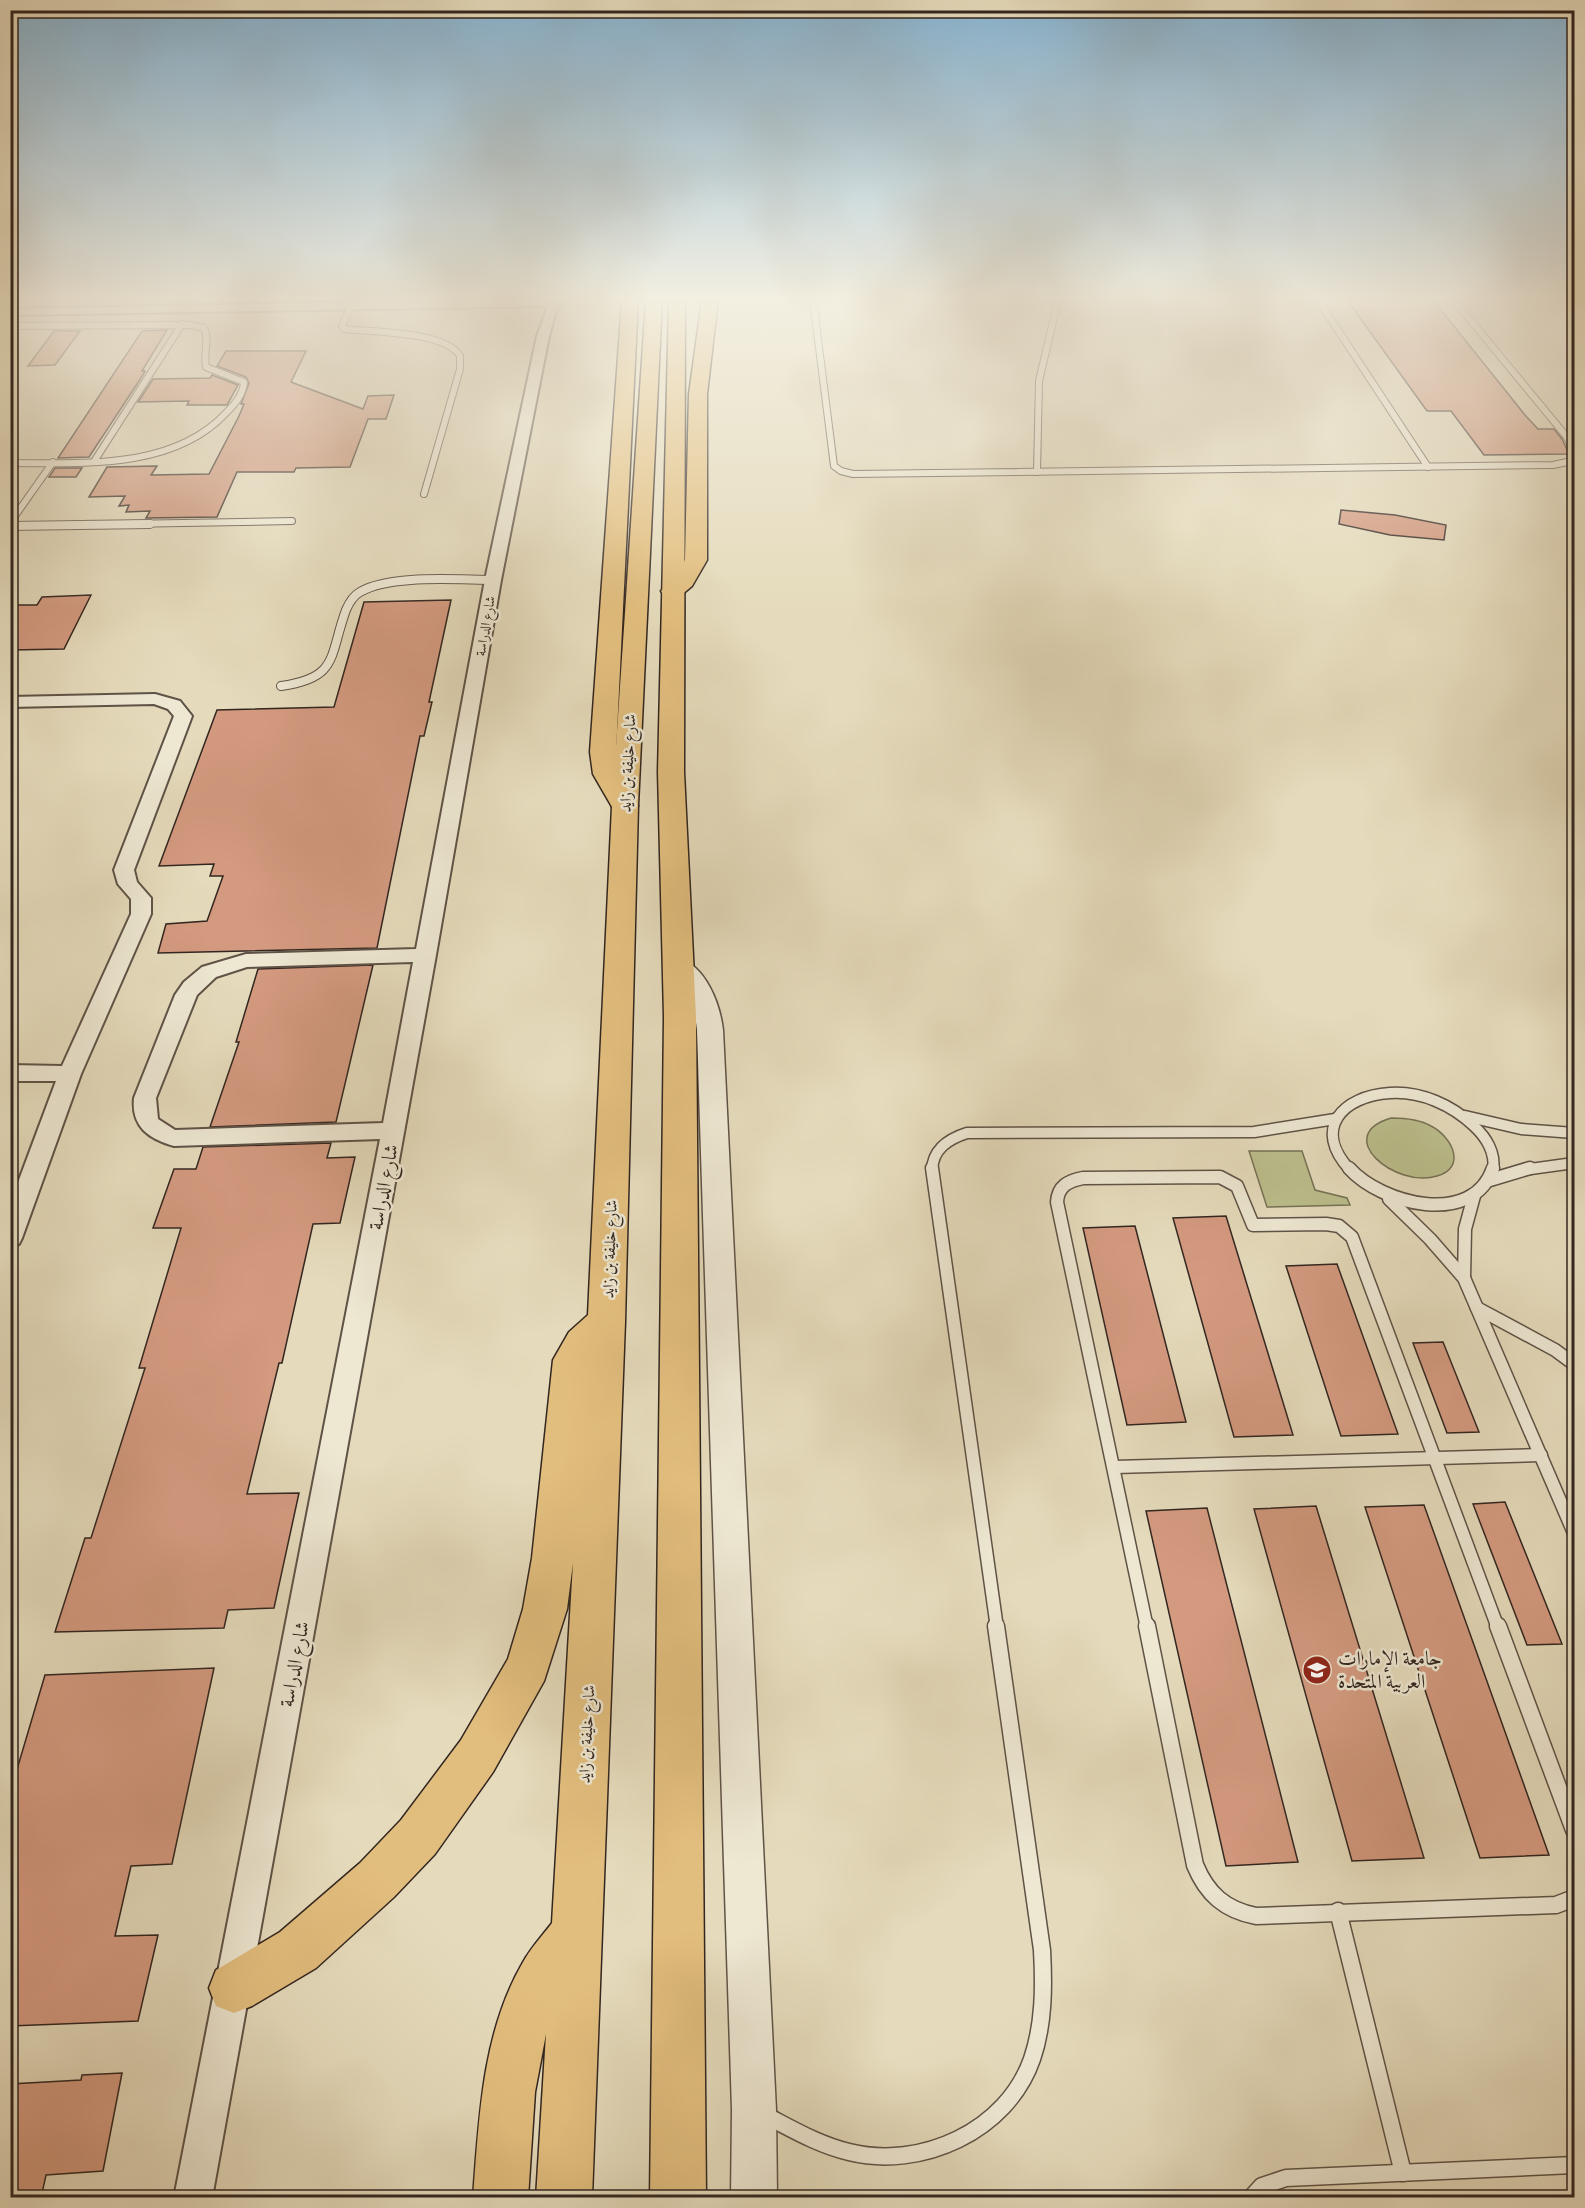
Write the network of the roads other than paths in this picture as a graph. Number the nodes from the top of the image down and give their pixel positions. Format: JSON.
{"nodes":[{"id":1,"x":131,"y":403,"type":"edge"},
{"id":2,"x":235,"y":403,"type":"edge"},
{"id":3,"x":450,"y":403,"type":"edge"},
{"id":4,"x":529,"y":403,"type":"edge"},
{"id":5,"x":624,"y":403,"type":"edge"},
{"id":6,"x":648,"y":403,"type":"edge"},
{"id":7,"x":675,"y":403,"type":"edge"},
{"id":8,"x":698,"y":403,"type":"edge"},
{"id":9,"x":826,"y":403,"type":"edge"},
{"id":10,"x":1039,"y":403,"type":"edge"},
{"id":11,"x":1386,"y":403,"type":"edge"},
{"id":12,"x":1539,"y":403,"type":"edge"},
{"id":13,"x":1575,"y":450,"type":"edge"},
{"id":14,"x":1575,"y":455,"type":"edge"},
{"id":15,"x":95,"y":460,"type":"junction"},
{"id":16,"x":53,"y":462,"type":"junction"},
{"id":17,"x":10,"y":463,"type":"edge"},
{"id":18,"x":1428,"y":467,"type":"junction"},
{"id":19,"x":1037,"y":472,"type":"junction"},
{"id":20,"x":424,"y":494,"type":"dead end"},
{"id":21,"x":292,"y":521,"type":"dead end"},
{"id":22,"x":10,"y":525,"type":"edge"},
{"id":23,"x":493,"y":580,"type":"junction"},
{"id":24,"x":672,"y":591,"type":"junction"},
{"id":25,"x":281,"y":686,"type":"dead end"},
{"id":26,"x":10,"y":702,"type":"edge"},
{"id":27,"x":625,"y":806,"type":"junction"},
{"id":28,"x":426,"y":955,"type":"junction"},
{"id":29,"x":678,"y":966,"type":"junction"},
{"id":30,"x":10,"y":1073,"type":"edge"},
{"id":31,"x":70,"y":1074,"type":"junction"},
{"id":32,"x":1463,"y":1116,"type":"junction"},
{"id":33,"x":1335,"y":1119,"type":"junction"},
{"id":34,"x":393,"y":1131,"type":"junction"},
{"id":35,"x":1575,"y":1133,"type":"edge"},
{"id":36,"x":1575,"y":1163,"type":"edge"},
{"id":37,"x":1490,"y":1180,"type":"junction"},
{"id":38,"x":1474,"y":1196,"type":"junction"},
{"id":39,"x":1387,"y":1197,"type":"junction"},
{"id":40,"x":10,"y":1238,"type":"edge"},
{"id":41,"x":1464,"y":1278,"type":"junction"},
{"id":42,"x":1477,"y":1308,"type":"junction"},
{"id":43,"x":606,"y":1322,"type":"junction"},
{"id":44,"x":1575,"y":1364,"type":"edge"},
{"id":45,"x":1541,"y":1455,"type":"junction"},
{"id":46,"x":1435,"y":1458,"type":"junction"},
{"id":47,"x":1115,"y":1467,"type":"junction"},
{"id":48,"x":1575,"y":1533,"type":"edge"},
{"id":49,"x":1575,"y":1830,"type":"edge"},
{"id":50,"x":1575,"y":1898,"type":"edge"},
{"id":51,"x":1338,"y":1911,"type":"junction"},
{"id":52,"x":576,"y":1933,"type":"junction"},
{"id":53,"x":234,"y":1988,"type":"junction"},
{"id":54,"x":754,"y":2109,"type":"junction"},
{"id":55,"x":1575,"y":2165,"type":"edge"},
{"id":56,"x":1403,"y":2173,"type":"junction"},
{"id":57,"x":193,"y":2198,"type":"edge"},
{"id":58,"x":500,"y":2198,"type":"edge"},
{"id":59,"x":564,"y":2198,"type":"edge"},
{"id":60,"x":678,"y":2198,"type":"edge"},
{"id":61,"x":754,"y":2198,"type":"edge"},
{"id":62,"x":1251,"y":2198,"type":"edge"}],
"edges":[{"from":1,"to":15,"type":"lane"},
{"from":2,"to":15,"type":"lane"},
{"from":3,"to":20,"type":"lane"},
{"from":4,"to":23,"type":"street","name":"شارع الدراسة"},
{"from":5,"to":27,"type":"main road"},
{"from":6,"to":27,"type":"main road","name":"شارع خليفة بن زايد"},
{"from":7,"to":24,"type":"main road"},
{"from":8,"to":24,"type":"main road"},
{"from":9,"to":19,"type":"lane"},
{"from":10,"to":19,"type":"lane"},
{"from":11,"to":18,"type":"lane"},
{"from":12,"to":13,"type":"lane"},
{"from":14,"to":18,"type":"lane"},
{"from":15,"to":16,"type":"lane"},
{"from":16,"to":17,"type":"lane"},
{"from":16,"to":22,"type":"lane"},
{"from":18,"to":19,"type":"lane"},
{"from":21,"to":22,"type":"lane"},
{"from":23,"to":25,"type":"lane"},
{"from":23,"to":28,"type":"street","name":"شارع الدراسة"},
{"from":24,"to":29,"type":"main road"},
{"from":26,"to":31,"type":"street"},
{"from":27,"to":43,"type":"main road","name":"شارع خليفة بن زايد"},
{"from":28,"to":34,"type":"street","name":"شارع الدراسة"},
{"from":28,"to":34,"type":"street","name":"شارع الدراسة"},
{"from":29,"to":54,"type":"street"},
{"from":29,"to":60,"type":"main road"},
{"from":30,"to":31,"type":"street"},
{"from":31,"to":40,"type":"street"},
{"from":32,"to":33,"type":"lane"},
{"from":32,"to":35,"type":"lane"},
{"from":32,"to":37,"type":"lane"},
{"from":33,"to":39,"type":"lane"},
{"from":33,"to":54,"type":"lane"},
{"from":34,"to":53,"type":"street","name":"شارع الدراسة"},
{"from":36,"to":37,"type":"lane"},
{"from":37,"to":38,"type":"lane"},
{"from":38,"to":39,"type":"lane"},
{"from":38,"to":41,"type":"lane"},
{"from":39,"to":41,"type":"lane"},
{"from":41,"to":42,"type":"lane"},
{"from":42,"to":44,"type":"lane"},
{"from":42,"to":45,"type":"lane"},
{"from":43,"to":52,"type":"main road","name":"شارع خليفة بن زايد"},
{"from":43,"to":53,"type":"main road"},
{"from":45,"to":46,"type":"lane"},
{"from":45,"to":48,"type":"lane"},
{"from":46,"to":47,"type":"lane"},
{"from":46,"to":47,"type":"lane"},
{"from":46,"to":49,"type":"lane"},
{"from":47,"to":51,"type":"lane"},
{"from":50,"to":51,"type":"lane"},
{"from":51,"to":56,"type":"lane"},
{"from":52,"to":58,"type":"main road"},
{"from":52,"to":59,"type":"main road","name":"شارع خليفة بن زايد"},
{"from":53,"to":57,"type":"street","name":"شارع الدراسة"},
{"from":54,"to":61,"type":"street"},
{"from":55,"to":56,"type":"lane"},
{"from":56,"to":62,"type":"lane"}]}
